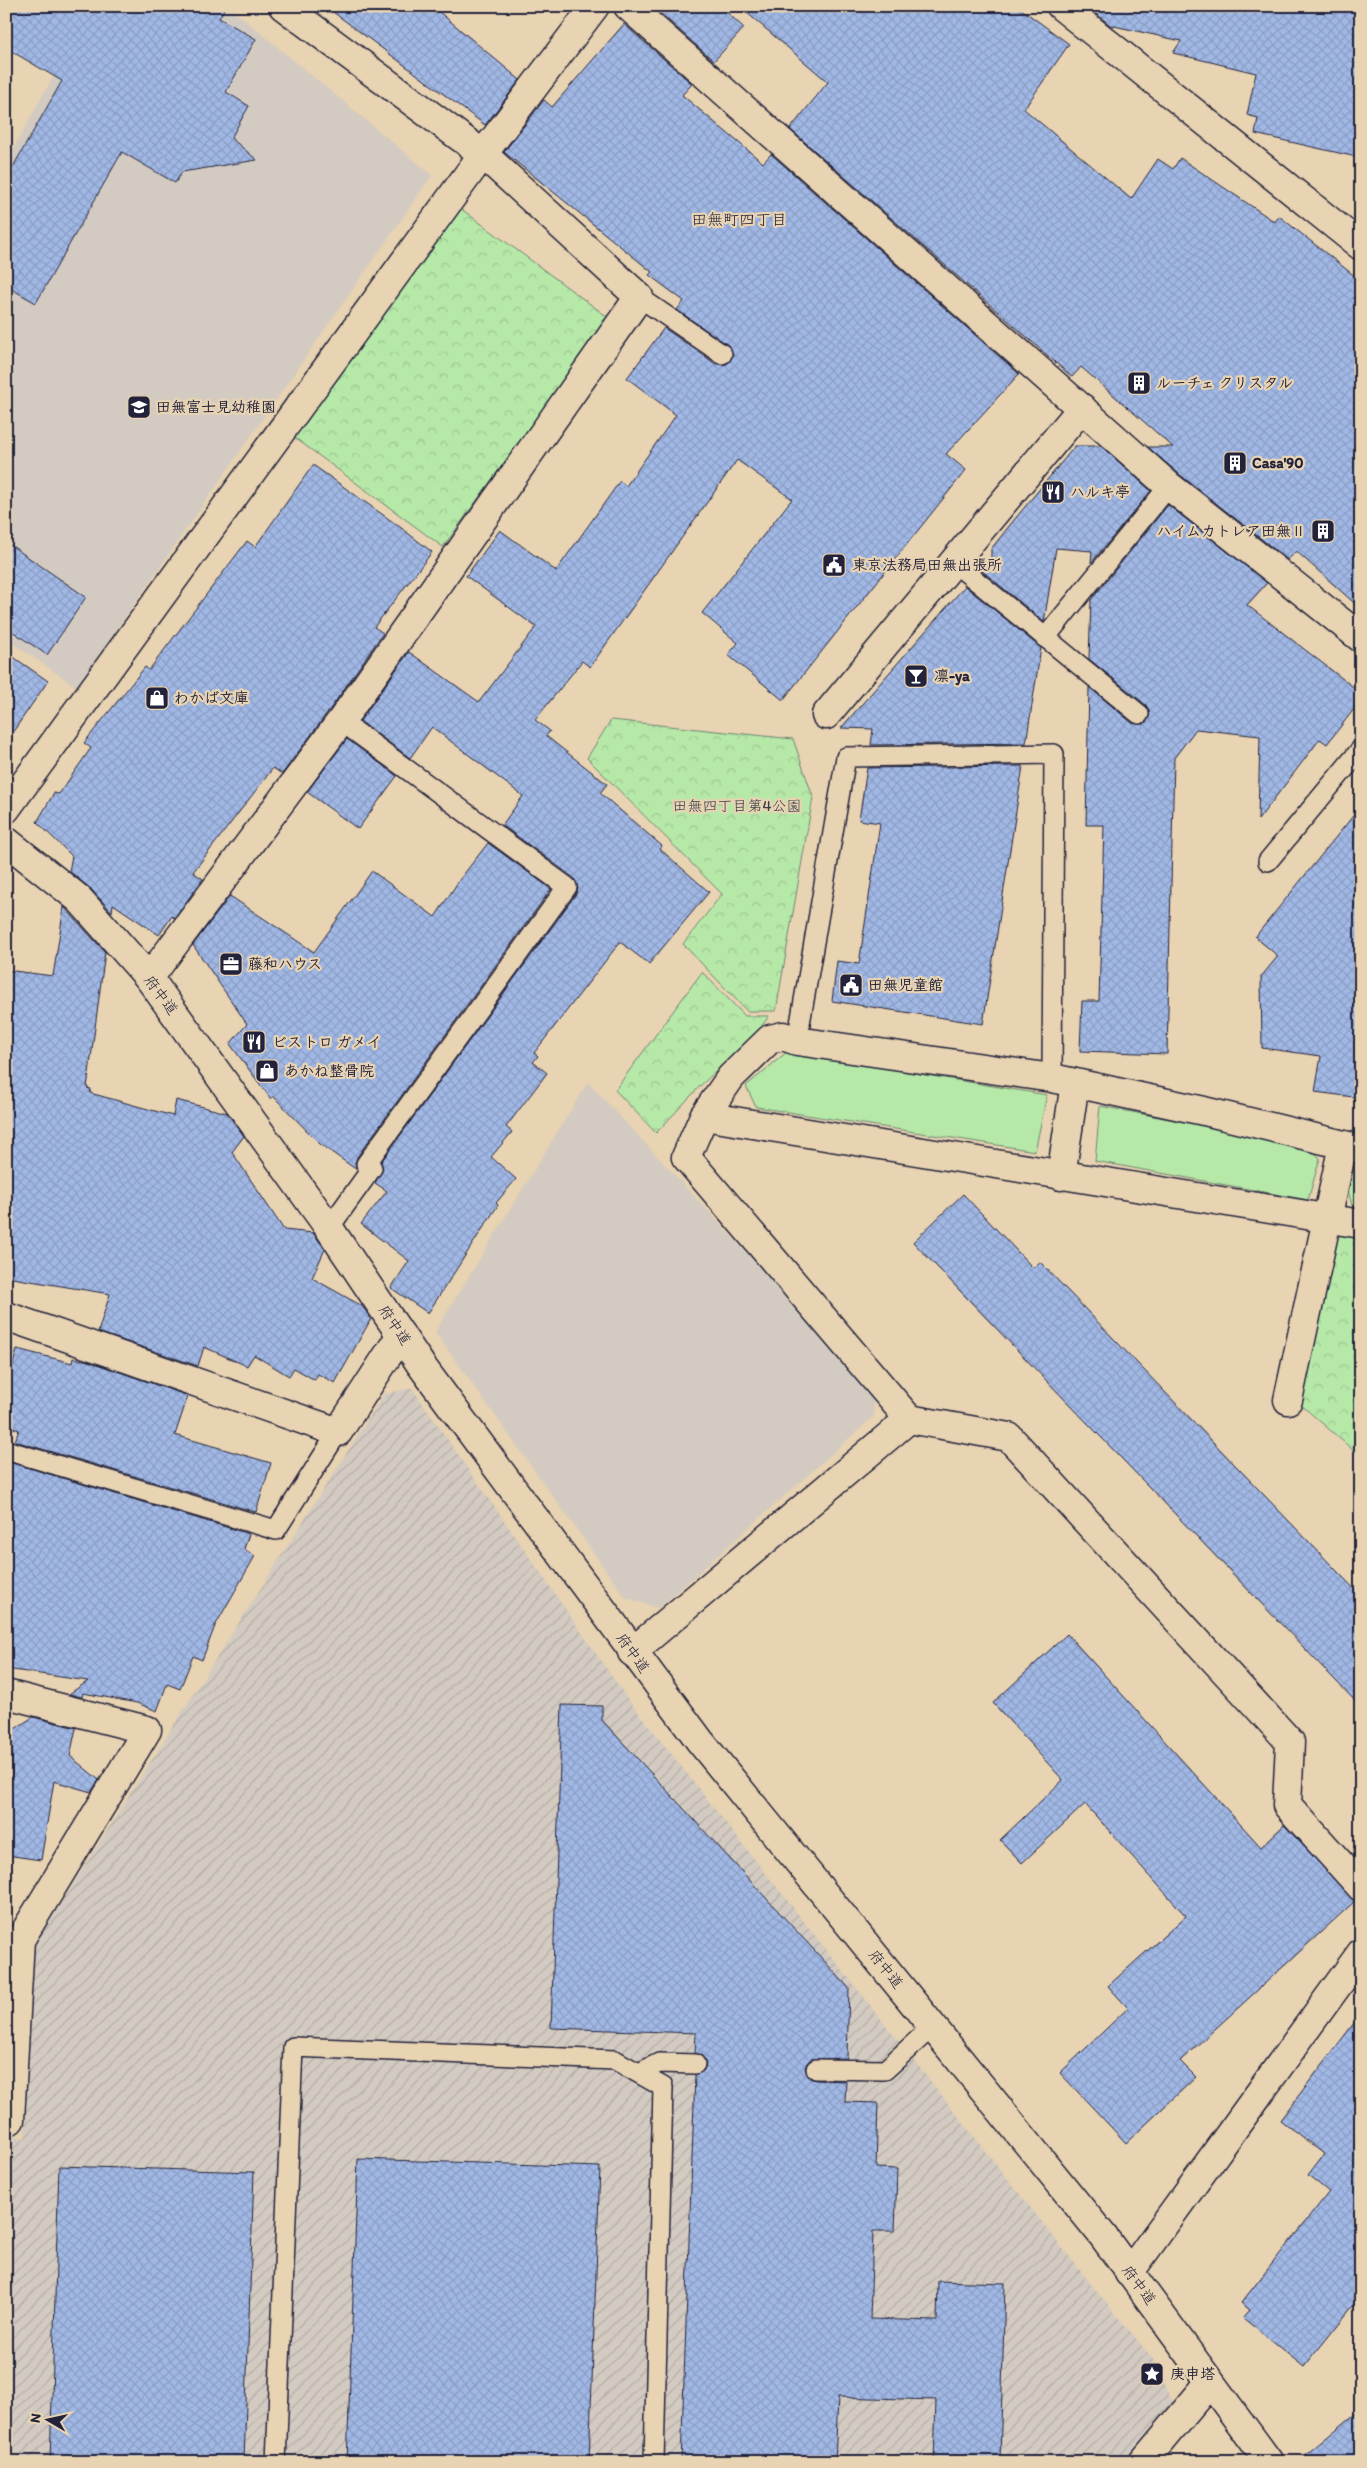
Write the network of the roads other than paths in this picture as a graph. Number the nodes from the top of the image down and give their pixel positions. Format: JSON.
{"nodes":[{"id":1,"x":283,"y":6,"type":"edge"},
{"id":2,"x":595,"y":6,"type":"edge"},
{"id":3,"x":628,"y":6,"type":"edge"},
{"id":4,"x":1061,"y":6,"type":"edge"},
{"id":5,"x":483,"y":154,"type":"junction"},
{"id":6,"x":1361,"y":246,"type":"edge"},
{"id":7,"x":639,"y":297,"type":"junction"},
{"id":8,"x":722,"y":354,"type":"dead end"},
{"id":9,"x":1082,"y":408,"type":"junction"},
{"id":10,"x":1169,"y":486,"type":"junction"},
{"id":11,"x":952,"y":561,"type":"junction"},
{"id":12,"x":1045,"y":638,"type":"junction"},
{"id":13,"x":1361,"y":638,"type":"edge"},
{"id":14,"x":1139,"y":714,"type":"dead end"},
{"id":15,"x":826,"y":716,"type":"dead end"},
{"id":16,"x":341,"y":721,"type":"junction"},
{"id":17,"x":1361,"y":749,"type":"edge"},
{"id":18,"x":6,"y":809,"type":"edge"},
{"id":19,"x":6,"y":841,"type":"edge"},
{"id":20,"x":1268,"y":861,"type":"dead end"},
{"id":21,"x":149,"y":978,"type":"junction"},
{"id":22,"x":797,"y":1041,"type":"junction"},
{"id":23,"x":1064,"y":1080,"type":"junction"},
{"id":24,"x":704,"y":1116,"type":"junction"},
{"id":25,"x":1352,"y":1147,"type":"edge"},
{"id":26,"x":1061,"y":1176,"type":"junction"},
{"id":27,"x":1327,"y":1218,"type":"junction"},
{"id":28,"x":1361,"y":1224,"type":"edge"},
{"id":29,"x":328,"y":1228,"type":"junction"},
{"id":30,"x":6,"y":1316,"type":"edge"},
{"id":31,"x":401,"y":1335,"type":"junction"},
{"id":32,"x":1288,"y":1400,"type":"dead end"},
{"id":33,"x":909,"y":1419,"type":"junction"},
{"id":34,"x":338,"y":1432,"type":"junction"},
{"id":35,"x":6,"y":1450,"type":"edge"},
{"id":36,"x":632,"y":1652,"type":"junction"},
{"id":37,"x":6,"y":1694,"type":"edge"},
{"id":38,"x":1361,"y":1888,"type":"edge"},
{"id":39,"x":13,"y":1938,"type":"edge"},
{"id":40,"x":1361,"y":1953,"type":"edge"},
{"id":41,"x":933,"y":2026,"type":"junction"},
{"id":42,"x":695,"y":2064,"type":"dead end"},
{"id":43,"x":816,"y":2069,"type":"dead end"},
{"id":44,"x":639,"y":2073,"type":"junction"},
{"id":45,"x":6,"y":2119,"type":"edge"},
{"id":46,"x":1129,"y":2272,"type":"junction"},
{"id":47,"x":1210,"y":2382,"type":"junction"},
{"id":48,"x":276,"y":2462,"type":"edge"},
{"id":49,"x":654,"y":2462,"type":"edge"},
{"id":50,"x":1142,"y":2462,"type":"edge"},
{"id":51,"x":1269,"y":2462,"type":"edge"}],
"edges":[{"from":1,"to":5,"type":"street"},
{"from":2,"to":5,"type":"street"},
{"from":3,"to":9,"type":"street"},
{"from":4,"to":6,"type":"street"},
{"from":5,"to":7,"type":"street"},
{"from":5,"to":18,"type":"street"},
{"from":7,"to":8,"type":"lane"},
{"from":7,"to":16,"type":"street"},
{"from":9,"to":10,"type":"street"},
{"from":9,"to":11,"type":"street"},
{"from":10,"to":12,"type":"lane"},
{"from":10,"to":13,"type":"street"},
{"from":11,"to":12,"type":"lane"},
{"from":11,"to":15,"type":"street"},
{"from":12,"to":14,"type":"lane"},
{"from":16,"to":21,"type":"street"},
{"from":16,"to":29,"type":"lane"},
{"from":17,"to":20,"type":"lane"},
{"from":19,"to":21,"type":"street","name":"府中道"},
{"from":21,"to":29,"type":"street","name":"府中道"},
{"from":22,"to":23,"type":"street"},
{"from":22,"to":23,"type":"lane"},
{"from":22,"to":24,"type":"street"},
{"from":23,"to":25,"type":"street"},
{"from":23,"to":26,"type":"street"},
{"from":24,"to":26,"type":"street"},
{"from":24,"to":33,"type":"street"},
{"from":25,"to":27,"type":"street"},
{"from":26,"to":27,"type":"street"},
{"from":27,"to":28,"type":"street"},
{"from":27,"to":32,"type":"street"},
{"from":29,"to":31,"type":"street","name":"府中道"},
{"from":30,"to":34,"type":"street"},
{"from":31,"to":34,"type":"street"},
{"from":31,"to":36,"type":"street","name":"府中道"},
{"from":33,"to":36,"type":"street"},
{"from":33,"to":38,"type":"street"},
{"from":34,"to":35,"type":"lane"},
{"from":36,"to":41,"type":"street","name":"府中道"},
{"from":37,"to":39,"type":"street"},
{"from":39,"to":45,"type":"street"},
{"from":40,"to":46,"type":"street"},
{"from":41,"to":43,"type":"lane"},
{"from":41,"to":46,"type":"street","name":"府中道"},
{"from":42,"to":44,"type":"lane"},
{"from":44,"to":48,"type":"lane"},
{"from":44,"to":49,"type":"lane"},
{"from":46,"to":47,"type":"street","name":"府中道"},
{"from":47,"to":50,"type":"street"},
{"from":47,"to":51,"type":"street","name":"府中道"}]}
